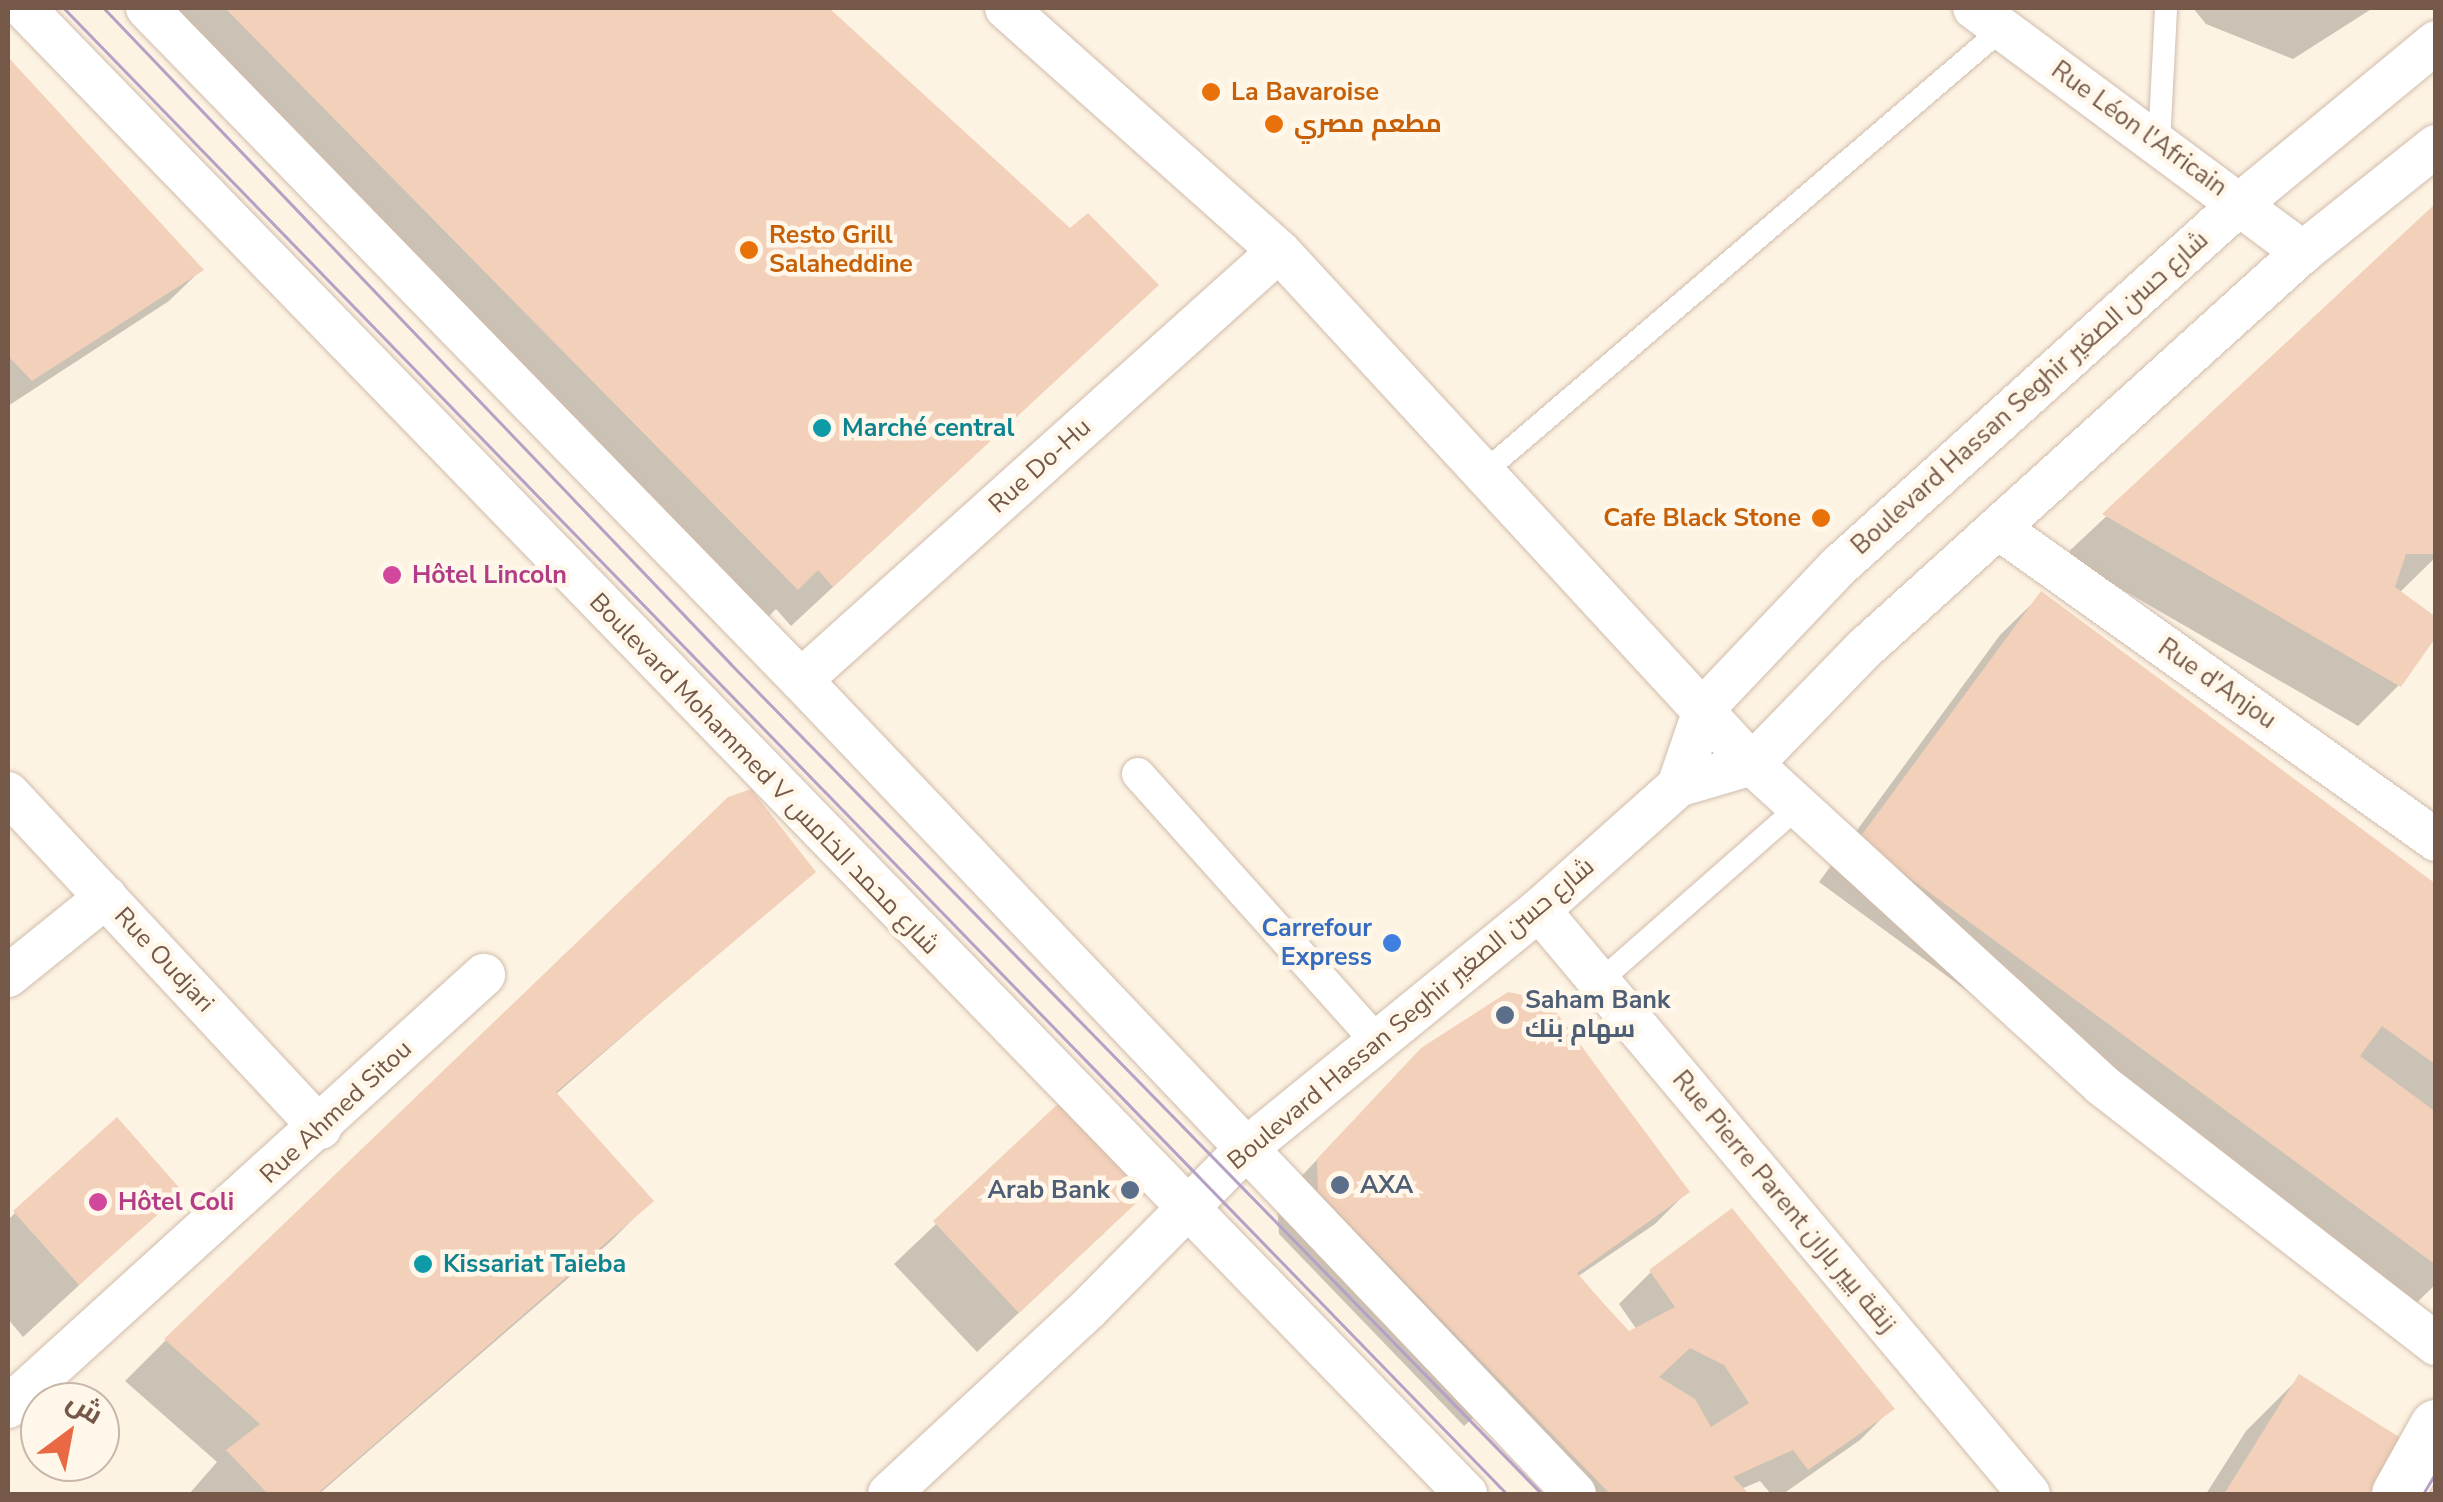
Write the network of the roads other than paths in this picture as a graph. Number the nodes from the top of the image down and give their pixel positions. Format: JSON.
{"nodes":[{"id":1,"x":24,"y":8,"type":"edge"},
{"id":2,"x":147,"y":8,"type":"edge"},
{"id":3,"x":1006,"y":8,"type":"edge"},
{"id":4,"x":2160,"y":11,"type":"edge"},
{"id":5,"x":1988,"y":18,"type":"edge"},
{"id":6,"x":2436,"y":42,"type":"edge"},
{"id":7,"x":2159,"y":143,"type":"junction"},
{"id":8,"x":2436,"y":146,"type":"edge"},
{"id":9,"x":2241,"y":203,"type":"junction"},
{"id":10,"x":1279,"y":252,"type":"junction"},
{"id":11,"x":2303,"y":252,"type":"junction"},
{"id":12,"x":1483,"y":473,"type":"junction"},
{"id":13,"x":1998,"y":528,"type":"junction"},
{"id":14,"x":801,"y":680,"type":"junction"},
{"id":15,"x":1705,"y":707,"type":"junction"},
{"id":16,"x":1752,"y":764,"type":"junction"},
{"id":17,"x":1138,"y":774,"type":"dead end"},
{"id":18,"x":1678,"y":786,"type":"junction"},
{"id":19,"x":8,"y":793,"type":"edge"},
{"id":20,"x":1798,"y":808,"type":"junction"},
{"id":21,"x":2436,"y":840,"type":"edge"},
{"id":22,"x":106,"y":898,"type":"junction"},
{"id":23,"x":1539,"y":910,"type":"junction"},
{"id":24,"x":484,"y":975,"type":"dead end"},
{"id":25,"x":8,"y":976,"type":"edge"},
{"id":26,"x":1599,"y":982,"type":"junction"},
{"id":27,"x":1375,"y":1039,"type":"junction"},
{"id":28,"x":320,"y":1128,"type":"junction"},
{"id":29,"x":1247,"y":1148,"type":"junction"},
{"id":30,"x":1186,"y":1212,"type":"junction"},
{"id":31,"x":2436,"y":1344,"type":"edge"},
{"id":32,"x":8,"y":1407,"type":"edge"},
{"id":33,"x":2436,"y":1426,"type":"edge"},
{"id":34,"x":889,"y":1494,"type":"edge"},
{"id":35,"x":1466,"y":1494,"type":"edge"},
{"id":36,"x":1574,"y":1494,"type":"edge"},
{"id":37,"x":2028,"y":1494,"type":"edge"},
{"id":38,"x":2398,"y":1494,"type":"edge"}],
"edges":[{"from":1,"to":30,"type":"street","name":"Boulevard Mohammed V شارع محمد الخامس"},
{"from":2,"to":14,"type":"street"},
{"from":3,"to":10,"type":"street"},
{"from":4,"to":7,"type":"lane"},
{"from":5,"to":7,"type":"street","name":"Rue Léon l'Africain"},
{"from":5,"to":12,"type":"lane"},
{"from":6,"to":9,"type":"street","name":"Boulevard Hassan Seghir شارع حسن الصغير"},
{"from":7,"to":9,"type":"street","name":"Rue Léon l'Africain"},
{"from":8,"to":11,"type":"street","name":"Boulevard Hassan Seghir شارع حسن الصغير"},
{"from":9,"to":11,"type":"street","name":"Rue Léon l'Africain"},
{"from":9,"to":15,"type":"street","name":"Boulevard Hassan Seghir شارع حسن الصغير"},
{"from":10,"to":12,"type":"street"},
{"from":10,"to":14,"type":"street","name":"Rue Do-Hu"},
{"from":11,"to":13,"type":"street","name":"Boulevard Hassan Seghir شارع حسن الصغير"},
{"from":12,"to":15,"type":"street"},
{"from":13,"to":16,"type":"street","name":"Boulevard Hassan Seghir شارع حسن الصغير"},
{"from":13,"to":21,"type":"street","name":"Rue d'Anjou"},
{"from":14,"to":29,"type":"street"},
{"from":15,"to":16,"type":"street"},
{"from":15,"to":18,"type":"street","name":"Boulevard Hassan Seghir شارع حسن الصغير"},
{"from":16,"to":18,"type":"street","name":"Boulevard Hassan Seghir شارع حسن الصغير"},
{"from":16,"to":20,"type":"street"},
{"from":17,"to":27,"type":"street"},
{"from":18,"to":23,"type":"street","name":"Boulevard Hassan Seghir شارع حسن الصغير"},
{"from":19,"to":22,"type":"street","name":"Rue Oudjari"},
{"from":20,"to":26,"type":"lane"},
{"from":20,"to":31,"type":"street"},
{"from":22,"to":25,"type":"street"},
{"from":22,"to":28,"type":"street","name":"Rue Oudjari"},
{"from":23,"to":26,"type":"street","name":"Rue Pierre Parent زنقة بيير باران"},
{"from":23,"to":27,"type":"street","name":"Boulevard Hassan Seghir شارع حسن الصغير"},
{"from":24,"to":28,"type":"street","name":"Rue Ahmed Sitou"},
{"from":26,"to":37,"type":"street","name":"Rue Pierre Parent زنقة بيير باران"},
{"from":27,"to":29,"type":"street","name":"Boulevard Hassan Seghir شارع حسن الصغير"},
{"from":28,"to":32,"type":"street","name":"Rue Ahmed Sitou"},
{"from":29,"to":30,"type":"street","name":"Boulevard Hassan Seghir شارع حسن الصغير"},
{"from":29,"to":36,"type":"street"},
{"from":30,"to":34,"type":"street","name":"Boulevard Hassan Seghir شارع حسن الصغير"},
{"from":30,"to":35,"type":"street","name":"Boulevard Mohammed V شارع محمد الخامس"},
{"from":33,"to":38,"type":"street"}]}
